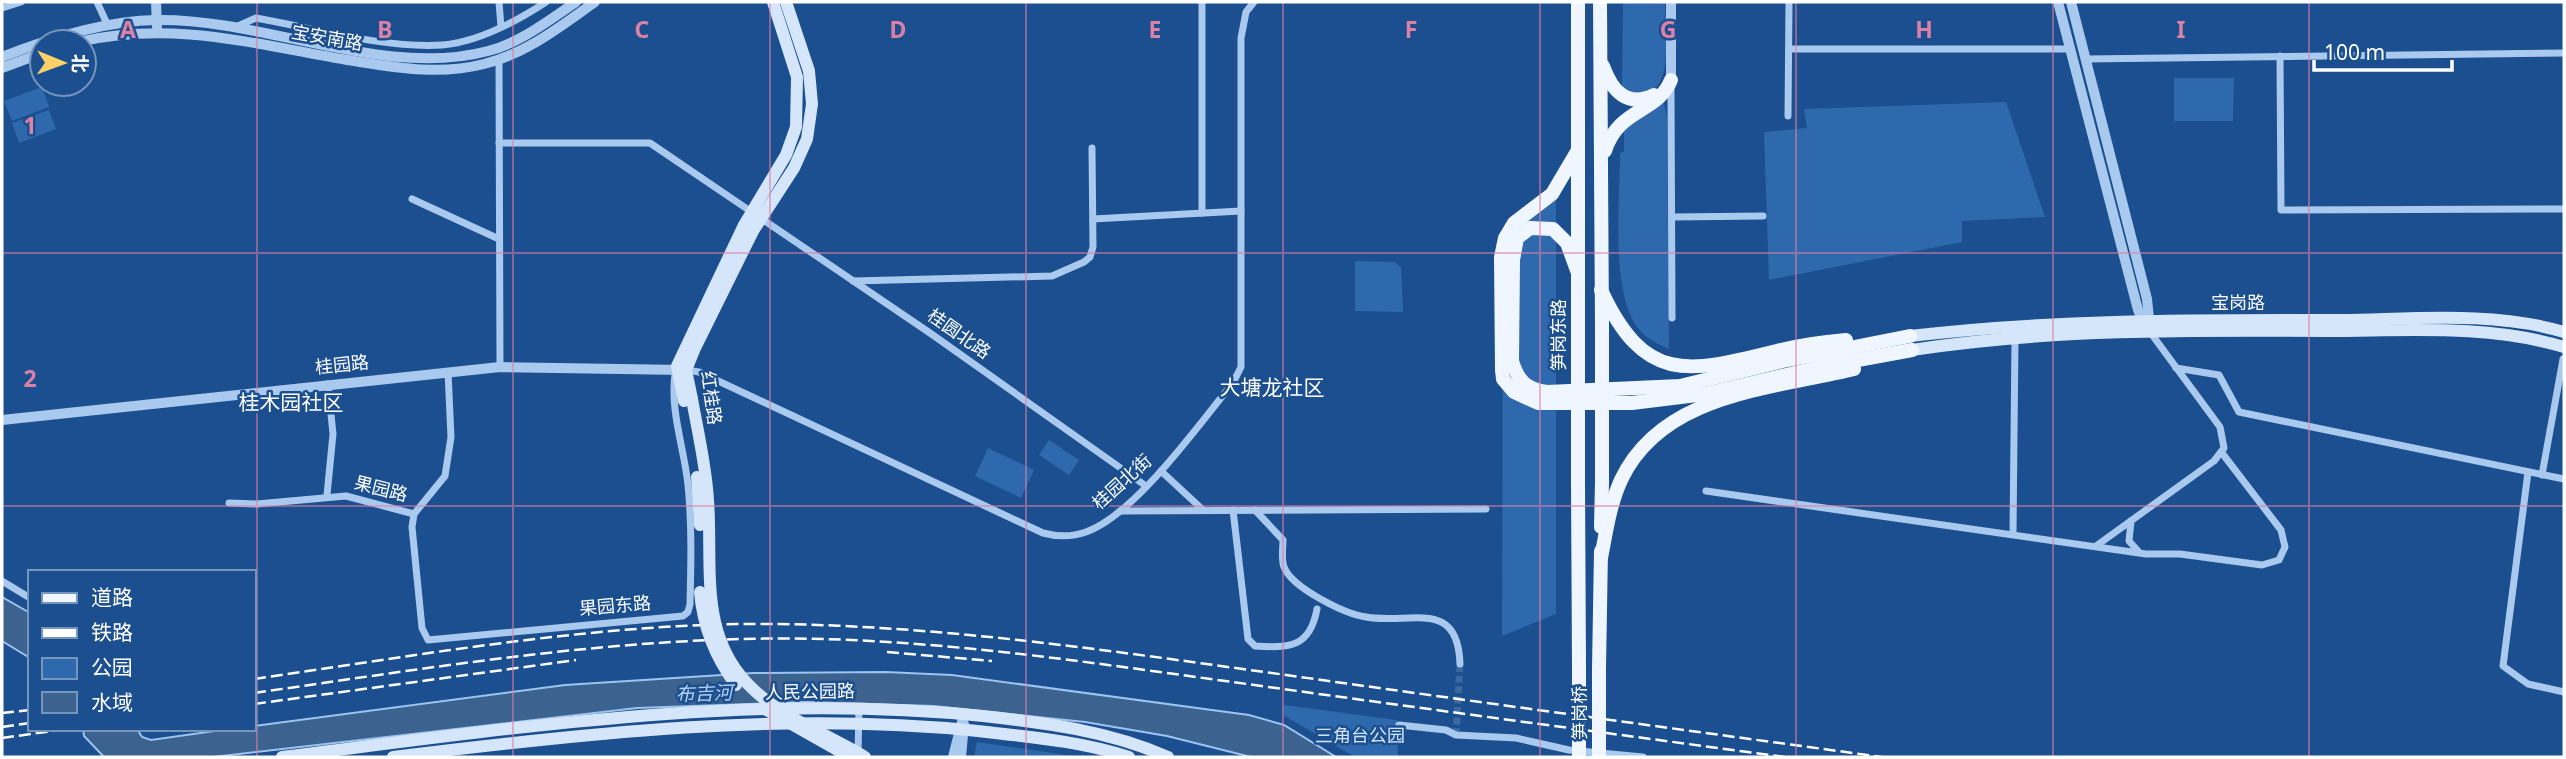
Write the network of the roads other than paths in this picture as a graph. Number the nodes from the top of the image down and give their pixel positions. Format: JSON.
{"nodes":[{"id":1,"x":21,"y":2,"type":"edge"},
{"id":2,"x":97,"y":2,"type":"edge"},
{"id":3,"x":156,"y":2,"type":"edge"},
{"id":4,"x":499,"y":2,"type":"edge"},
{"id":5,"x":546,"y":2,"type":"edge"},
{"id":6,"x":576,"y":2,"type":"edge"},
{"id":7,"x":595,"y":2,"type":"edge"},
{"id":8,"x":772,"y":2,"type":"edge"},
{"id":9,"x":786,"y":2,"type":"edge"},
{"id":10,"x":1202,"y":2,"type":"edge"},
{"id":11,"x":1254,"y":2,"type":"edge"},
{"id":12,"x":1578,"y":2,"type":"edge"},
{"id":13,"x":1600,"y":2,"type":"edge"},
{"id":14,"x":1671,"y":2,"type":"edge"},
{"id":15,"x":1789,"y":2,"type":"edge"},
{"id":16,"x":2058,"y":2,"type":"edge"},
{"id":17,"x":2071,"y":2,"type":"edge"},
{"id":18,"x":2,"y":8,"type":"edge"},
{"id":19,"x":157,"y":25,"type":"junction"},
{"id":20,"x":108,"y":26,"type":"junction"},
{"id":21,"x":234,"y":27,"type":"junction"},
{"id":22,"x":501,"y":27,"type":"junction"},
{"id":23,"x":98,"y":38,"type":"edge"},
{"id":24,"x":456,"y":43,"type":"junction"},
{"id":25,"x":1789,"y":49,"type":"junction"},
{"id":26,"x":2071,"y":49,"type":"junction"},
{"id":27,"x":2564,"y":53,"type":"edge"},
{"id":28,"x":2280,"y":56,"type":"junction"},
{"id":29,"x":2,"y":57,"type":"edge"},
{"id":30,"x":28,"y":58,"type":"edge"},
{"id":31,"x":439,"y":59,"type":"junction"},
{"id":32,"x":2085,"y":59,"type":"junction"},
{"id":33,"x":499,"y":60,"type":"junction"},
{"id":34,"x":1600,"y":60,"type":"junction"},
{"id":35,"x":2,"y":68,"type":"edge"},
{"id":36,"x":1671,"y":80,"type":"junction"},
{"id":37,"x":1788,"y":116,"type":"dead end"},
{"id":38,"x":499,"y":143,"type":"junction"},
{"id":39,"x":1092,"y":149,"type":"dead end"},
{"id":40,"x":1578,"y":150,"type":"junction"},
{"id":41,"x":1601,"y":166,"type":"junction"},
{"id":42,"x":412,"y":199,"type":"dead end"},
{"id":43,"x":2564,"y":209,"type":"edge"},
{"id":44,"x":1241,"y":211,"type":"junction"},
{"id":45,"x":1202,"y":213,"type":"junction"},
{"id":46,"x":755,"y":216,"type":"junction"},
{"id":47,"x":1763,"y":216,"type":"dead end"},
{"id":48,"x":1672,"y":217,"type":"junction"},
{"id":49,"x":1093,"y":219,"type":"junction"},
{"id":50,"x":499,"y":240,"type":"junction"},
{"id":51,"x":1578,"y":273,"type":"junction"},
{"id":52,"x":853,"y":281,"type":"junction"},
{"id":53,"x":1601,"y":290,"type":"junction"},
{"id":54,"x":1672,"y":318,"type":"dead end"},
{"id":55,"x":2147,"y":324,"type":"junction"},
{"id":56,"x":2564,"y":332,"type":"edge"},
{"id":57,"x":2015,"y":339,"type":"junction"},
{"id":58,"x":1911,"y":343,"type":"junction"},
{"id":59,"x":2564,"y":347,"type":"edge"},
{"id":60,"x":2563,"y":359,"type":"edge"},
{"id":61,"x":500,"y":367,"type":"junction"},
{"id":62,"x":2176,"y":368,"type":"junction"},
{"id":63,"x":681,"y":370,"type":"junction"},
{"id":64,"x":448,"y":372,"type":"junction"},
{"id":65,"x":328,"y":384,"type":"junction"},
{"id":66,"x":688,"y":400,"type":"junction"},
{"id":67,"x":2,"y":420,"type":"edge"},
{"id":68,"x":2222,"y":453,"type":"junction"},
{"id":69,"x":1161,"y":471,"type":"junction"},
{"id":70,"x":2528,"y":472,"type":"junction"},
{"id":71,"x":2542,"y":475,"type":"junction"},
{"id":72,"x":2564,"y":479,"type":"edge"},
{"id":73,"x":1146,"y":486,"type":"junction"},
{"id":74,"x":1706,"y":491,"type":"dead end"},
{"id":75,"x":327,"y":495,"type":"junction"},
{"id":76,"x":229,"y":503,"type":"dead end"},
{"id":77,"x":1486,"y":509,"type":"dead end"},
{"id":78,"x":1202,"y":510,"type":"junction"},
{"id":79,"x":1233,"y":510,"type":"junction"},
{"id":80,"x":1255,"y":510,"type":"junction"},
{"id":81,"x":1119,"y":511,"type":"junction"},
{"id":82,"x":414,"y":514,"type":"junction"},
{"id":83,"x":2132,"y":521,"type":"junction"},
{"id":84,"x":2013,"y":533,"type":"junction"},
{"id":85,"x":2096,"y":546,"type":"junction"},
{"id":86,"x":2146,"y":554,"type":"junction"},
{"id":87,"x":1601,"y":558,"type":"junction"},
{"id":88,"x":2,"y":581,"type":"edge"},
{"id":89,"x":28,"y":597,"type":"edge"},
{"id":90,"x":1317,"y":609,"type":"dead end"},
{"id":91,"x":1460,"y":664,"type":"tunnel mouth"},
{"id":92,"x":1579,"y":668,"type":"joint"},
{"id":93,"x":2564,"y":692,"type":"edge"},
{"id":94,"x":859,"y":709,"type":"junction"},
{"id":95,"x":964,"y":714,"type":"junction"},
{"id":96,"x":859,"y":723,"type":"junction"},
{"id":97,"x":1399,"y":725,"type":"dead end"},
{"id":98,"x":961,"y":729,"type":"junction"},
{"id":99,"x":282,"y":757,"type":"edge"},
{"id":100,"x":393,"y":757,"type":"edge"},
{"id":101,"x":850,"y":757,"type":"edge"},
{"id":102,"x":858,"y":757,"type":"edge"},
{"id":103,"x":865,"y":757,"type":"edge"},
{"id":104,"x":953,"y":757,"type":"edge"},
{"id":105,"x":961,"y":757,"type":"edge"},
{"id":106,"x":1129,"y":757,"type":"edge"},
{"id":107,"x":1168,"y":757,"type":"edge"},
{"id":108,"x":1578,"y":757,"type":"edge"},
{"id":109,"x":1599,"y":757,"type":"edge"},
{"id":110,"x":1643,"y":757,"type":"edge"}],
"edges":[{"from":1,"to":18,"type":"street"},
{"from":2,"to":20,"type":"street"},
{"from":3,"to":19,"type":"street"},
{"from":4,"to":22,"type":"street"},
{"from":5,"to":22,"type":"street"},
{"from":6,"to":31,"type":"street","name":"宝安南路"},
{"from":7,"to":33,"type":"street","name":"宝安南路"},
{"from":8,"to":46,"type":"main road","name":"红桂路"},
{"from":9,"to":46,"type":"main road","name":"红桂路"},
{"from":10,"to":45,"type":"street"},
{"from":11,"to":44,"type":"street","name":"桂园北街"},
{"from":12,"to":40,"type":"main road","name":"笋岗东路"},
{"from":13,"to":34,"type":"main road"},
{"from":14,"to":36,"type":"street"},
{"from":15,"to":25,"type":"street"},
{"from":16,"to":26,"type":"street"},
{"from":17,"to":32,"type":"street"},
{"from":19,"to":20,"type":"street","name":"宝安南路"},
{"from":19,"to":21,"type":"street","name":"宝安南路"},
{"from":19,"to":23,"type":"street","name":"宝安南路"},
{"from":19,"to":33,"type":"street","name":"宝安南路"},
{"from":20,"to":29,"type":"street","name":"宝安南路"},
{"from":21,"to":24,"type":"street"},
{"from":21,"to":31,"type":"street","name":"宝安南路"},
{"from":22,"to":24,"type":"street"},
{"from":24,"to":31,"type":"street"},
{"from":25,"to":26,"type":"street"},
{"from":25,"to":37,"type":"street"},
{"from":26,"to":55,"type":"street"},
{"from":27,"to":28,"type":"street"},
{"from":28,"to":32,"type":"street"},
{"from":28,"to":43,"type":"street"},
{"from":30,"to":35,"type":"street"},
{"from":32,"to":55,"type":"street"},
{"from":33,"to":38,"type":"street"},
{"from":34,"to":36,"type":"main road"},
{"from":34,"to":41,"type":"main road"},
{"from":36,"to":41,"type":"main road"},
{"from":36,"to":48,"type":"street"},
{"from":38,"to":46,"type":"street","name":"桂圆北路"},
{"from":38,"to":50,"type":"street"},
{"from":39,"to":49,"type":"street"},
{"from":40,"to":51,"type":"main road","name":"笋岗东路"},
{"from":40,"to":58,"type":"main road"},
{"from":41,"to":53,"type":"main road"},
{"from":42,"to":50,"type":"street"},
{"from":44,"to":45,"type":"street"},
{"from":44,"to":69,"type":"street","name":"桂园北街"},
{"from":45,"to":49,"type":"street"},
{"from":46,"to":52,"type":"street","name":"桂圆北路"},
{"from":46,"to":63,"type":"main road","name":"红桂路"},
{"from":47,"to":48,"type":"street"},
{"from":48,"to":54,"type":"street"},
{"from":49,"to":52,"type":"street"},
{"from":50,"to":61,"type":"street"},
{"from":51,"to":58,"type":"main road"},
{"from":51,"to":92,"type":"main road","name":"笋岗东路","bridge":true},
{"from":52,"to":73,"type":"street","name":"桂圆北路"},
{"from":53,"to":58,"type":"main road"},
{"from":53,"to":87,"type":"main road","bridge":true},
{"from":55,"to":56,"type":"main road","name":"宝岗路"},
{"from":55,"to":57,"type":"main road","name":"宝岗路"},
{"from":55,"to":58,"type":"main road","name":"宝岗路"},
{"from":55,"to":59,"type":"main road","name":"宝岗路"},
{"from":55,"to":62,"type":"street"},
{"from":57,"to":58,"type":"main road","name":"宝岗路"},
{"from":57,"to":84,"type":"street"},
{"from":58,"to":87,"type":"main road"},
{"from":60,"to":71,"type":"street"},
{"from":61,"to":63,"type":"street","name":"桂园路"},
{"from":61,"to":64,"type":"street","name":"桂园路"},
{"from":62,"to":68,"type":"street"},
{"from":62,"to":70,"type":"street"},
{"from":63,"to":66,"type":"main road","name":"红桂路"},
{"from":63,"to":81,"type":"street","name":"桂园北街"},
{"from":63,"to":82,"type":"street","name":"果园东路"},
{"from":64,"to":65,"type":"street","name":"桂园路"},
{"from":64,"to":82,"type":"street","name":"果园路"},
{"from":65,"to":67,"type":"street","name":"桂园路"},
{"from":65,"to":75,"type":"street"},
{"from":66,"to":101,"type":"main road","name":"红桂路","bridge":true},
{"from":66,"to":103,"type":"main road","name":"红桂路","bridge":true},
{"from":68,"to":83,"type":"street"},
{"from":68,"to":86,"type":"street"},
{"from":69,"to":73,"type":"street","name":"桂园北街"},
{"from":69,"to":78,"type":"street"},
{"from":70,"to":71,"type":"street"},
{"from":70,"to":93,"type":"street"},
{"from":71,"to":72,"type":"street"},
{"from":73,"to":81,"type":"street","name":"桂园北街"},
{"from":74,"to":84,"type":"street"},
{"from":75,"to":76,"type":"street","name":"果园路"},
{"from":75,"to":82,"type":"street","name":"果园路"},
{"from":77,"to":80,"type":"street"},
{"from":78,"to":79,"type":"street"},
{"from":78,"to":81,"type":"street"},
{"from":79,"to":80,"type":"street"},
{"from":79,"to":90,"type":"street"},
{"from":80,"to":91,"type":"street"},
{"from":83,"to":85,"type":"street"},
{"from":83,"to":86,"type":"street"},
{"from":84,"to":85,"type":"street"},
{"from":85,"to":86,"type":"street"},
{"from":87,"to":109,"type":"main road","name":"笋岗桥","bridge":true},
{"from":88,"to":89,"type":"street"},
{"from":92,"to":108,"type":"main road","name":"笋岗桥","bridge":true},
{"from":94,"to":95,"type":"main road","name":"人民公园路"},
{"from":94,"to":96,"type":"street"},
{"from":94,"to":99,"type":"main road","name":"人民公园路"},
{"from":95,"to":98,"type":"street"},
{"from":95,"to":107,"type":"main road","name":"人民公园路"},
{"from":96,"to":98,"type":"main road","name":"人民公园路"},
{"from":96,"to":100,"type":"main road","name":"人民公园路"},
{"from":96,"to":102,"type":"street"},
{"from":97,"to":110,"type":"street"},
{"from":98,"to":104,"type":"street"},
{"from":98,"to":105,"type":"street"},
{"from":98,"to":106,"type":"main road","name":"人民公园路"}]}
